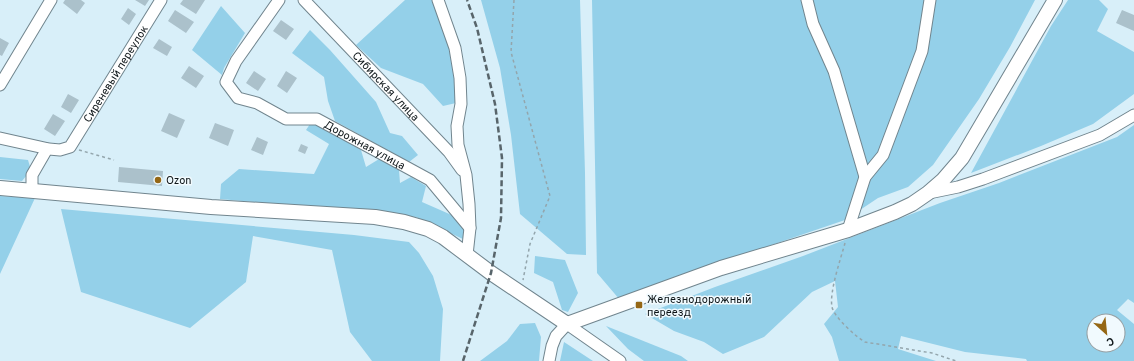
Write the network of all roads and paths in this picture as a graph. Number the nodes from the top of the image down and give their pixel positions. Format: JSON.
{"nodes":[{"id":1,"x":51,"y":0,"type":"edge"},
{"id":2,"x":161,"y":0,"type":"edge"},
{"id":3,"x":279,"y":0,"type":"edge"},
{"id":4,"x":304,"y":0,"type":"edge"},
{"id":5,"x":438,"y":0,"type":"edge"},
{"id":6,"x":514,"y":0,"type":"edge"},
{"id":7,"x":807,"y":0,"type":"edge"},
{"id":8,"x":930,"y":0,"type":"edge"},
{"id":9,"x":1055,"y":0,"type":"edge"},
{"id":10,"x":0,"y":85,"type":"edge"},
{"id":11,"x":1134,"y":115,"type":"edge"},
{"id":12,"x":0,"y":138,"type":"edge"},
{"id":13,"x":70,"y":147,"type":"junction"},
{"id":14,"x":47,"y":149,"type":"junction"},
{"id":15,"x":114,"y":160,"type":"dead end"},
{"id":16,"x":466,"y":175,"type":"junction"},
{"id":17,"x":865,"y":177,"type":"junction"},
{"id":18,"x":0,"y":188,"type":"edge"},
{"id":19,"x":32,"y":190,"type":"junction"},
{"id":20,"x":928,"y":193,"type":"junction"},
{"id":21,"x":470,"y":228,"type":"junction"},
{"id":22,"x":848,"y":230,"type":"junction"},
{"id":23,"x":467,"y":255,"type":"junction"},
{"id":24,"x":521,"y":292,"type":"junction"},
{"id":25,"x":567,"y":324,"type":"junction"},
{"id":26,"x":550,"y":361,"type":"edge"},
{"id":27,"x":620,"y":361,"type":"edge"},
{"id":28,"x":956,"y":361,"type":"edge"}],
"edges":[{"from":1,"to":10,"type":"street"},
{"from":2,"to":13,"type":"street","name":"Сиреневый переулок"},
{"from":3,"to":21,"type":"street","name":"Дорожная улица"},
{"from":4,"to":16,"type":"street","name":"Сибирская улица"},
{"from":5,"to":16,"type":"street"},
{"from":6,"to":24,"type":"path"},
{"from":7,"to":17,"type":"street"},
{"from":8,"to":17,"type":"street"},
{"from":9,"to":20,"type":"main road"},
{"from":11,"to":20,"type":"street"},
{"from":12,"to":14,"type":"street"},
{"from":13,"to":14,"type":"street"},
{"from":13,"to":15,"type":"path"},
{"from":14,"to":19,"type":"street"},
{"from":16,"to":21,"type":"street"},
{"from":17,"to":22,"type":"street"},
{"from":18,"to":19,"type":"main road"},
{"from":19,"to":23,"type":"main road"},
{"from":20,"to":22,"type":"main road"},
{"from":21,"to":23,"type":"street"},
{"from":22,"to":25,"type":"main road"},
{"from":22,"to":28,"type":"path"},
{"from":23,"to":24,"type":"main road"},
{"from":24,"to":25,"type":"main road"},
{"from":25,"to":26,"type":"street"},
{"from":25,"to":27,"type":"street"}]}
